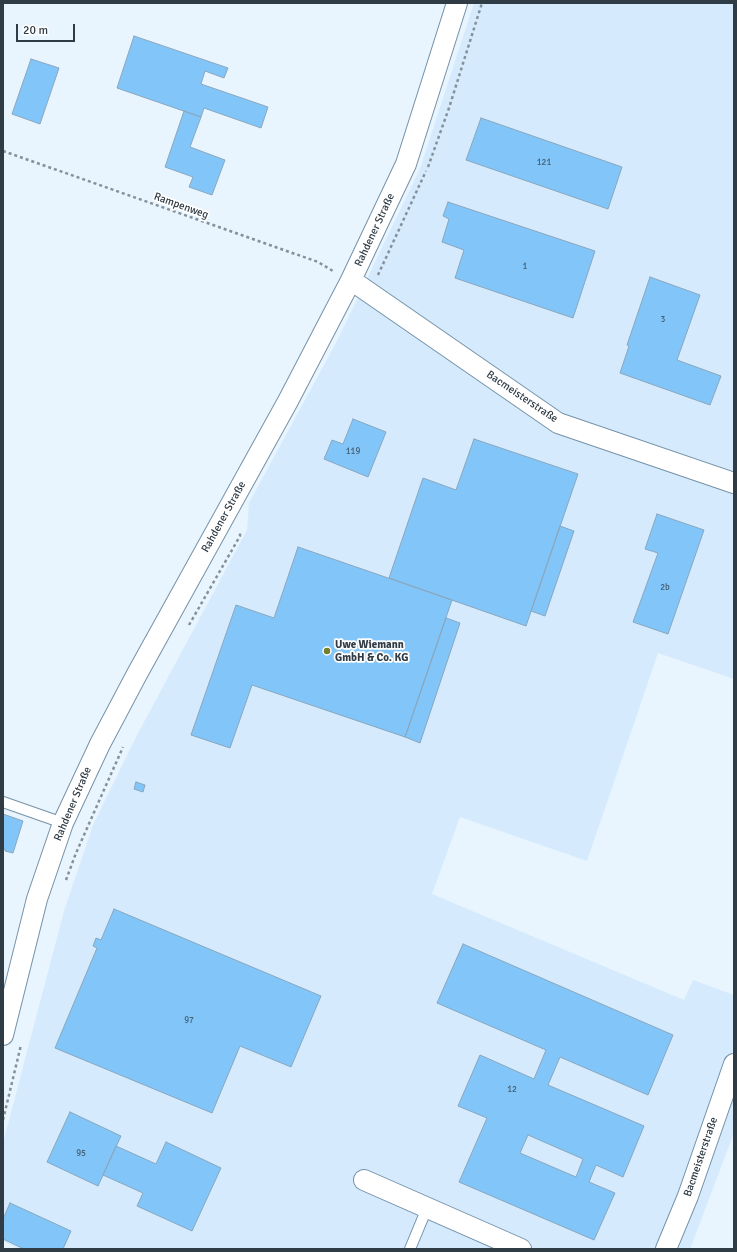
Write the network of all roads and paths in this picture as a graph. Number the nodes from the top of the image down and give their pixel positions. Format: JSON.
{"nodes":[{"id":1,"x":457,"y":3,"type":"edge"},
{"id":2,"x":3,"y":151,"type":"edge"},
{"id":3,"x":351,"y":280,"type":"junction"},
{"id":4,"x":734,"y":483,"type":"edge"},
{"id":5,"x":240,"y":528,"type":"dead end"},
{"id":6,"x":189,"y":626,"type":"dead end"},
{"id":7,"x":124,"y":744,"type":"dead end"},
{"id":8,"x":3,"y":802,"type":"edge"},
{"id":9,"x":63,"y":823,"type":"junction"},
{"id":10,"x":66,"y":882,"type":"dead end"},
{"id":11,"x":3,"y":1035,"type":"edge"},
{"id":12,"x":23,"y":1038,"type":"dead end"},
{"id":13,"x":734,"y":1064,"type":"edge"},
{"id":14,"x":3,"y":1120,"type":"edge"},
{"id":15,"x":364,"y":1180,"type":"dead end"},
{"id":16,"x":427,"y":1208,"type":"junction"},
{"id":17,"x":410,"y":1249,"type":"edge"},
{"id":18,"x":520,"y":1249,"type":"edge"},
{"id":19,"x":666,"y":1249,"type":"edge"}],
"edges":[{"from":1,"to":3,"type":"street","name":"Rahdener Straße"},
{"from":2,"to":3,"type":"path","name":"Rampenweg"},
{"from":3,"to":4,"type":"street","name":"Bacmeisterstraße"},
{"from":3,"to":9,"type":"street","name":"Rahdener Straße"},
{"from":5,"to":6,"type":"path"},
{"from":7,"to":10,"type":"path"},
{"from":8,"to":9,"type":"lane"},
{"from":9,"to":11,"type":"street","name":"Rahdener Straße"},
{"from":12,"to":14,"type":"path"},
{"from":13,"to":19,"type":"street","name":"Bacmeisterstraße"},
{"from":15,"to":16,"type":"street"},
{"from":16,"to":17,"type":"lane"},
{"from":16,"to":18,"type":"street"}]}
